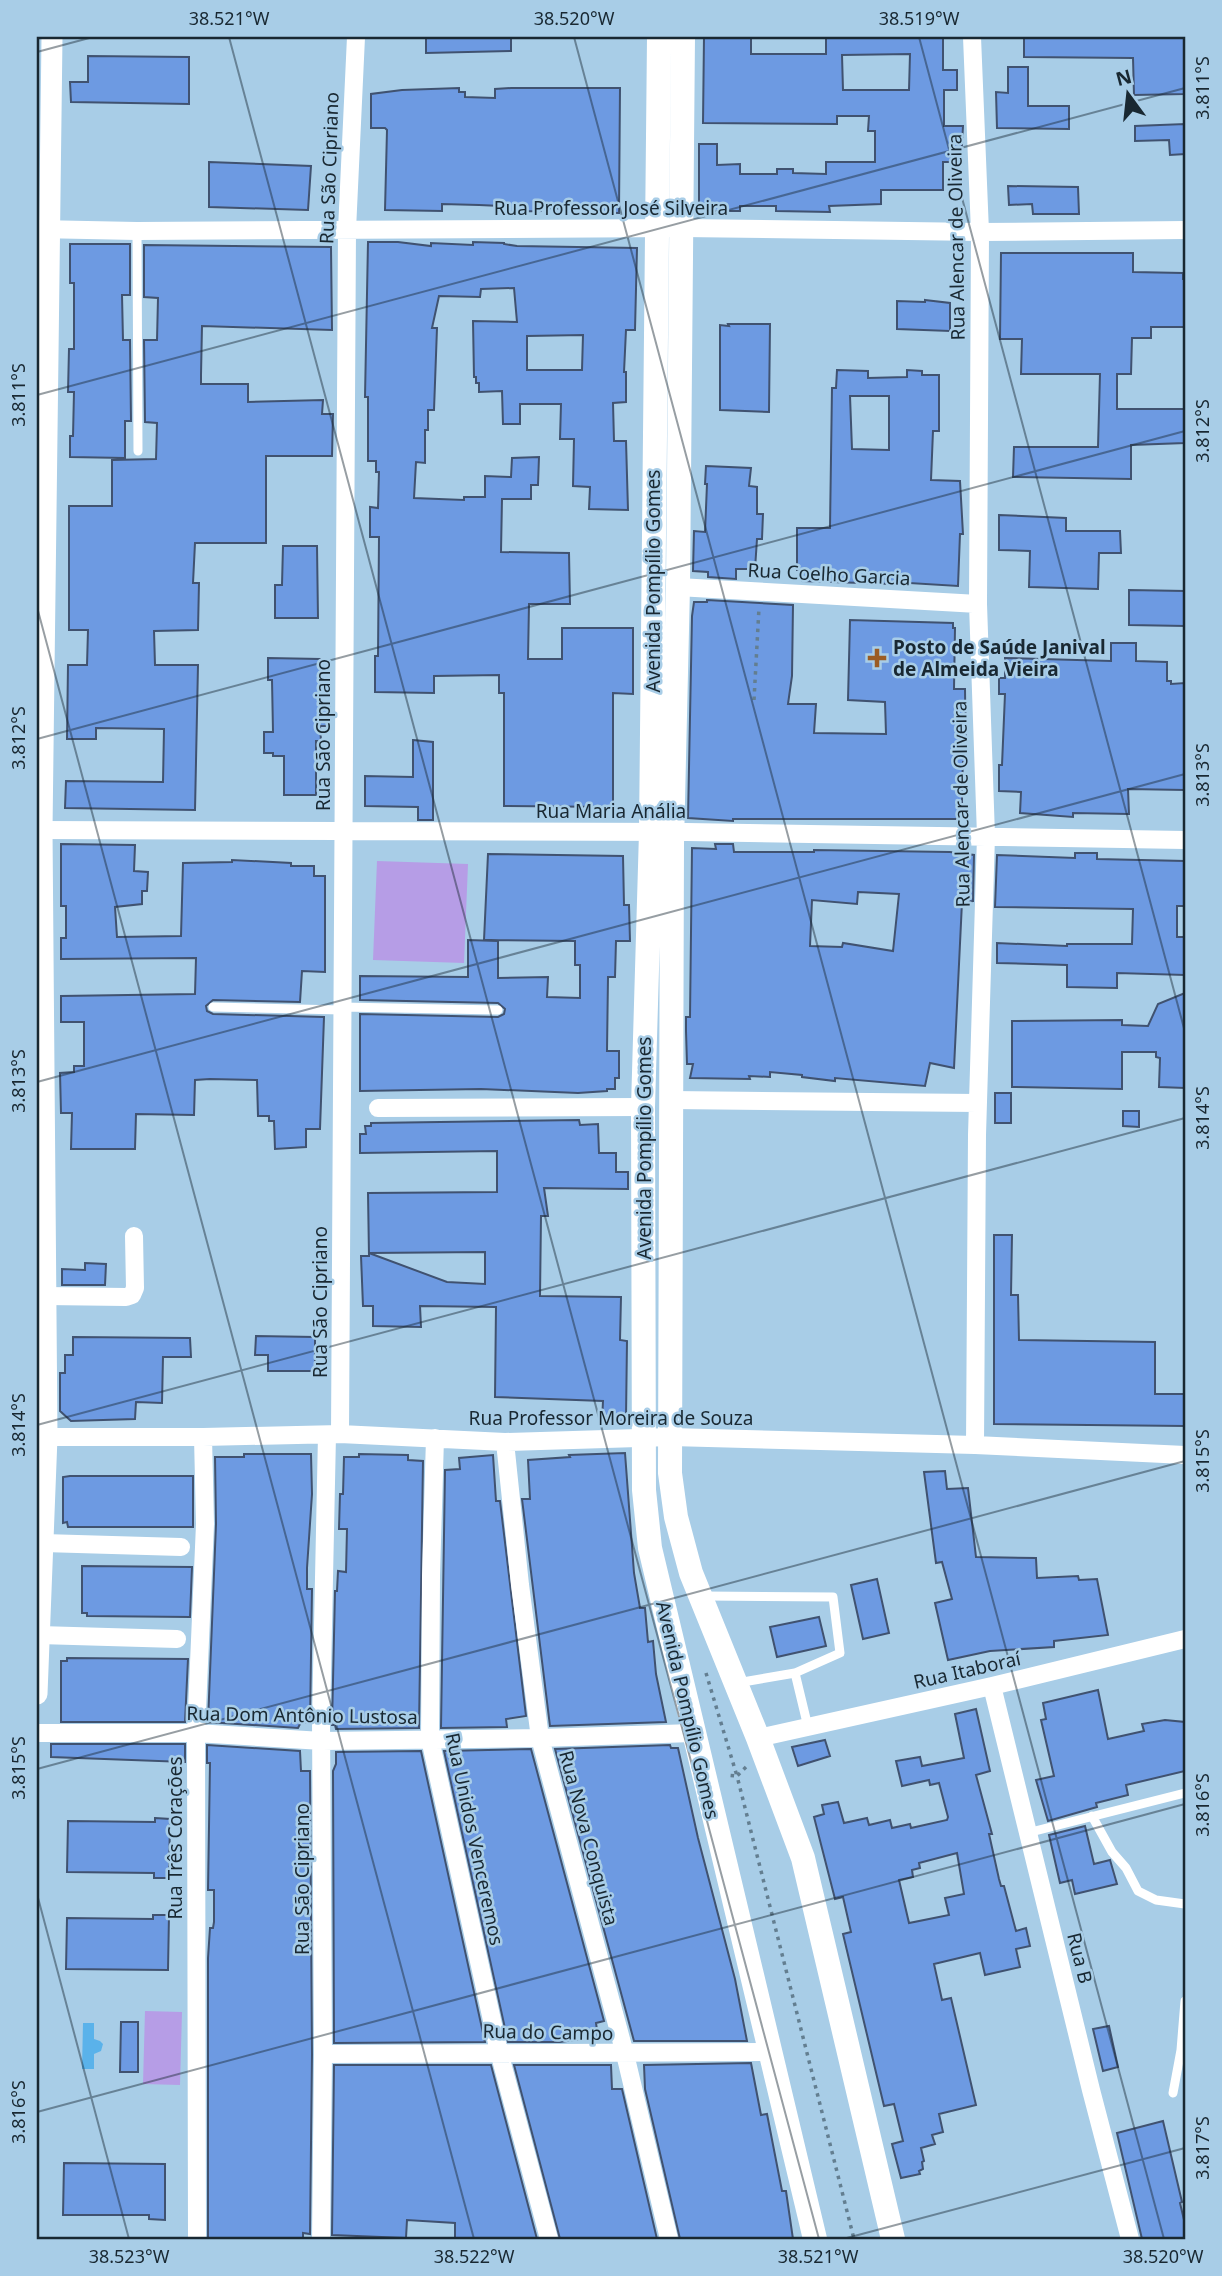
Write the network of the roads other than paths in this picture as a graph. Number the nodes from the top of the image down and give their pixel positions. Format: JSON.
{"nodes":[{"id":1,"x":51,"y":37,"type":"edge"},
{"id":2,"x":356,"y":37,"type":"edge"},
{"id":3,"x":659,"y":37,"type":"edge"},
{"id":4,"x":683,"y":37,"type":"edge"},
{"id":5,"x":972,"y":37,"type":"edge"},
{"id":6,"x":655,"y":228,"type":"junction"},
{"id":7,"x":682,"y":228,"type":"junction"},
{"id":8,"x":44,"y":230,"type":"edge"},
{"id":9,"x":347,"y":230,"type":"junction"},
{"id":10,"x":1185,"y":230,"type":"edge"},
{"id":11,"x":137,"y":231,"type":"junction"},
{"id":12,"x":980,"y":232,"type":"junction"},
{"id":13,"x":43,"y":421,"type":"edge"},
{"id":14,"x":138,"y":451,"type":"dead end"},
{"id":15,"x":678,"y":587,"type":"junction"},
{"id":16,"x":978,"y":604,"type":"junction"},
{"id":17,"x":39,"y":830,"type":"edge"},
{"id":18,"x":343,"y":832,"type":"junction"},
{"id":19,"x":662,"y":832,"type":"junction"},
{"id":20,"x":986,"y":836,"type":"junction"},
{"id":21,"x":1185,"y":840,"type":"edge"},
{"id":22,"x":213,"y":1007,"type":"dead end"},
{"id":23,"x":342,"y":1009,"type":"junction"},
{"id":24,"x":498,"y":1010,"type":"dead end"},
{"id":25,"x":671,"y":1100,"type":"junction"},
{"id":26,"x":978,"y":1103,"type":"junction"},
{"id":27,"x":643,"y":1107,"type":"junction"},
{"id":28,"x":378,"y":1108,"type":"dead end"},
{"id":29,"x":134,"y":1236,"type":"dead end"},
{"id":30,"x":46,"y":1296,"type":"junction"},
{"id":31,"x":334,"y":1435,"type":"junction"},
{"id":32,"x":42,"y":1437,"type":"edge"},
{"id":33,"x":203,"y":1437,"type":"junction"},
{"id":34,"x":642,"y":1437,"type":"junction"},
{"id":35,"x":671,"y":1437,"type":"junction"},
{"id":36,"x":435,"y":1438,"type":"junction"},
{"id":37,"x":505,"y":1442,"type":"junction"},
{"id":38,"x":975,"y":1445,"type":"junction"},
{"id":39,"x":1185,"y":1455,"type":"edge"},
{"id":40,"x":40,"y":1520,"type":"edge"},
{"id":41,"x":43,"y":1543,"type":"junction"},
{"id":42,"x":181,"y":1547,"type":"dead end"},
{"id":43,"x":699,"y":1596,"type":"junction"},
{"id":44,"x":39,"y":1635,"type":"junction"},
{"id":45,"x":177,"y":1639,"type":"dead end"},
{"id":46,"x":1185,"y":1639,"type":"edge"},
{"id":47,"x":795,"y":1673,"type":"junction"},
{"id":48,"x":735,"y":1684,"type":"junction"},
{"id":49,"x":992,"y":1686,"type":"junction"},
{"id":50,"x":37,"y":1694,"type":"edge"},
{"id":51,"x":808,"y":1727,"type":"junction"},
{"id":52,"x":37,"y":1733,"type":"edge"},
{"id":53,"x":196,"y":1733,"type":"junction"},
{"id":54,"x":693,"y":1733,"type":"junction"},
{"id":55,"x":540,"y":1738,"type":"junction"},
{"id":56,"x":430,"y":1739,"type":"junction"},
{"id":57,"x":322,"y":1741,"type":"junction"},
{"id":58,"x":761,"y":1745,"type":"junction"},
{"id":59,"x":1185,"y":1793,"type":"edge"},
{"id":60,"x":1092,"y":1816,"type":"junction"},
{"id":61,"x":1027,"y":1833,"type":"junction"},
{"id":62,"x":1185,"y":1904,"type":"edge"},
{"id":63,"x":1185,"y":2001,"type":"edge"},
{"id":64,"x":499,"y":2052,"type":"junction"},
{"id":65,"x":771,"y":2052,"type":"junction"},
{"id":66,"x":323,"y":2054,"type":"junction"},
{"id":67,"x":625,"y":2054,"type":"junction"},
{"id":68,"x":1173,"y":2093,"type":"dead end"},
{"id":69,"x":197,"y":2239,"type":"edge"},
{"id":70,"x":321,"y":2239,"type":"edge"},
{"id":71,"x":549,"y":2239,"type":"edge"},
{"id":72,"x":669,"y":2239,"type":"edge"},
{"id":73,"x":814,"y":2239,"type":"edge"},
{"id":74,"x":893,"y":2239,"type":"edge"},
{"id":75,"x":1130,"y":2239,"type":"edge"}],
"edges":[{"from":1,"to":8,"type":"street"},
{"from":2,"to":9,"type":"street","name":"Rua São Cipriano"},
{"from":3,"to":6,"type":"main road","name":"Avenida Pompílio Gomes"},
{"from":4,"to":7,"type":"main road","name":"Avenida Pompílio Gomes"},
{"from":5,"to":12,"type":"street","name":"Rua Alencar de Oliveira"},
{"from":6,"to":7,"type":"street","name":"Rua Professor José Silveira"},
{"from":6,"to":9,"type":"street","name":"Rua Professor José Silveira"},
{"from":6,"to":19,"type":"main road","name":"Avenida Pompílio Gomes"},
{"from":7,"to":12,"type":"street","name":"Rua Professor José Silveira"},
{"from":7,"to":15,"type":"main road","name":"Avenida Pompílio Gomes"},
{"from":8,"to":11,"type":"street","name":"Rua Professor José Silveira"},
{"from":8,"to":13,"type":"street"},
{"from":9,"to":11,"type":"street","name":"Rua Professor José Silveira"},
{"from":9,"to":18,"type":"street","name":"Rua São Cipriano"},
{"from":10,"to":12,"type":"street","name":"Rua Professor José Silveira"},
{"from":11,"to":14,"type":"lane"},
{"from":12,"to":16,"type":"street","name":"Rua Alencar de Oliveira"},
{"from":13,"to":17,"type":"street"},
{"from":15,"to":16,"type":"street","name":"Rua Coelho Garcia"},
{"from":15,"to":19,"type":"main road","name":"Avenida Pompílio Gomes"},
{"from":16,"to":20,"type":"street","name":"Rua Alencar de Oliveira"},
{"from":17,"to":18,"type":"street","name":"Rua Maria Anália"},
{"from":17,"to":30,"type":"street"},
{"from":18,"to":19,"type":"street","name":"Rua Maria Anália"},
{"from":18,"to":23,"type":"street","name":"Rua São Cipriano"},
{"from":19,"to":20,"type":"street","name":"Rua Maria Anália"},
{"from":19,"to":25,"type":"main road","name":"Avenida Pompílio Gomes"},
{"from":19,"to":27,"type":"main road","name":"Avenida Pompílio Gomes"},
{"from":20,"to":21,"type":"street","name":"Rua Maria Anália"},
{"from":20,"to":26,"type":"street","name":"Rua Alencar de Oliveira"},
{"from":22,"to":23,"type":"lane"},
{"from":23,"to":24,"type":"lane"},
{"from":23,"to":31,"type":"street","name":"Rua São Cipriano"},
{"from":25,"to":26,"type":"street"},
{"from":25,"to":35,"type":"main road","name":"Avenida Pompílio Gomes"},
{"from":26,"to":38,"type":"street","name":"Rua Alencar de Oliveira"},
{"from":27,"to":28,"type":"street"},
{"from":27,"to":34,"type":"main road","name":"Avenida Pompílio Gomes"},
{"from":29,"to":30,"type":"street"},
{"from":30,"to":32,"type":"street"},
{"from":31,"to":33,"type":"street","name":"Rua Professor Moreira de Souza"},
{"from":31,"to":36,"type":"street","name":"Rua Professor Moreira de Souza"},
{"from":31,"to":57,"type":"street","name":"Rua São Cipriano"},
{"from":32,"to":33,"type":"street","name":"Rua Professor Moreira de Souza"},
{"from":32,"to":40,"type":"street"},
{"from":33,"to":53,"type":"street","name":"Rua Três Corações"},
{"from":34,"to":35,"type":"street","name":"Rua Professor Moreira de Souza"},
{"from":34,"to":37,"type":"street","name":"Rua Professor Moreira de Souza"},
{"from":34,"to":54,"type":"main road","name":"Avenida Pompílio Gomes"},
{"from":35,"to":38,"type":"street","name":"Rua Professor Moreira de Souza"},
{"from":35,"to":43,"type":"main road","name":"Avenida Pompílio Gomes"},
{"from":36,"to":37,"type":"street","name":"Rua Professor Moreira de Souza"},
{"from":36,"to":56,"type":"street","name":"Rua Unidos Venceremos"},
{"from":37,"to":55,"type":"street","name":"Rua Nova Conquista"},
{"from":38,"to":39,"type":"street","name":"Rua Professor Moreira de Souza"},
{"from":40,"to":41,"type":"street"},
{"from":41,"to":42,"type":"street"},
{"from":41,"to":44,"type":"street"},
{"from":43,"to":47,"type":"lane"},
{"from":43,"to":48,"type":"main road","name":"Avenida Pompílio Gomes"},
{"from":44,"to":45,"type":"street"},
{"from":44,"to":50,"type":"street"},
{"from":46,"to":49,"type":"street","name":"Rua Itaboraí"},
{"from":47,"to":48,"type":"lane"},
{"from":47,"to":51,"type":"lane"},
{"from":48,"to":58,"type":"main road","name":"Avenida Pompílio Gomes"},
{"from":49,"to":51,"type":"street","name":"Rua Itaboraí"},
{"from":49,"to":61,"type":"street","name":"Rua B"},
{"from":51,"to":58,"type":"street","name":"Rua Itaboraí"},
{"from":52,"to":53,"type":"street","name":"Rua Dom Antônio Lustosa"},
{"from":53,"to":57,"type":"street","name":"Rua Dom Antônio Lustosa"},
{"from":53,"to":69,"type":"street","name":"Rua Três Corações"},
{"from":54,"to":55,"type":"street","name":"Rua Dom Antônio Lustosa"},
{"from":54,"to":65,"type":"main road","name":"Avenida Pompílio Gomes"},
{"from":55,"to":56,"type":"street","name":"Rua Dom Antônio Lustosa"},
{"from":55,"to":67,"type":"street","name":"Rua Nova Conquista"},
{"from":56,"to":57,"type":"street","name":"Rua Dom Antônio Lustosa"},
{"from":56,"to":64,"type":"street","name":"Rua Unidos Venceremos"},
{"from":57,"to":66,"type":"street","name":"Rua São Cipriano"},
{"from":58,"to":74,"type":"main road","name":"Avenida Pompílio Gomes"},
{"from":59,"to":60,"type":"lane"},
{"from":60,"to":61,"type":"lane"},
{"from":60,"to":62,"type":"lane"},
{"from":61,"to":75,"type":"street","name":"Rua B"},
{"from":63,"to":68,"type":"lane"},
{"from":64,"to":66,"type":"street","name":"Rua do Campo"},
{"from":64,"to":67,"type":"street","name":"Rua do Campo"},
{"from":64,"to":71,"type":"street","name":"Rua Unidos Venceremos"},
{"from":65,"to":67,"type":"street","name":"Rua do Campo"},
{"from":65,"to":73,"type":"main road","name":"Avenida Pompílio Gomes"},
{"from":66,"to":70,"type":"street","name":"Rua São Cipriano"},
{"from":67,"to":72,"type":"street","name":"Rua Nova Conquista"}]}
